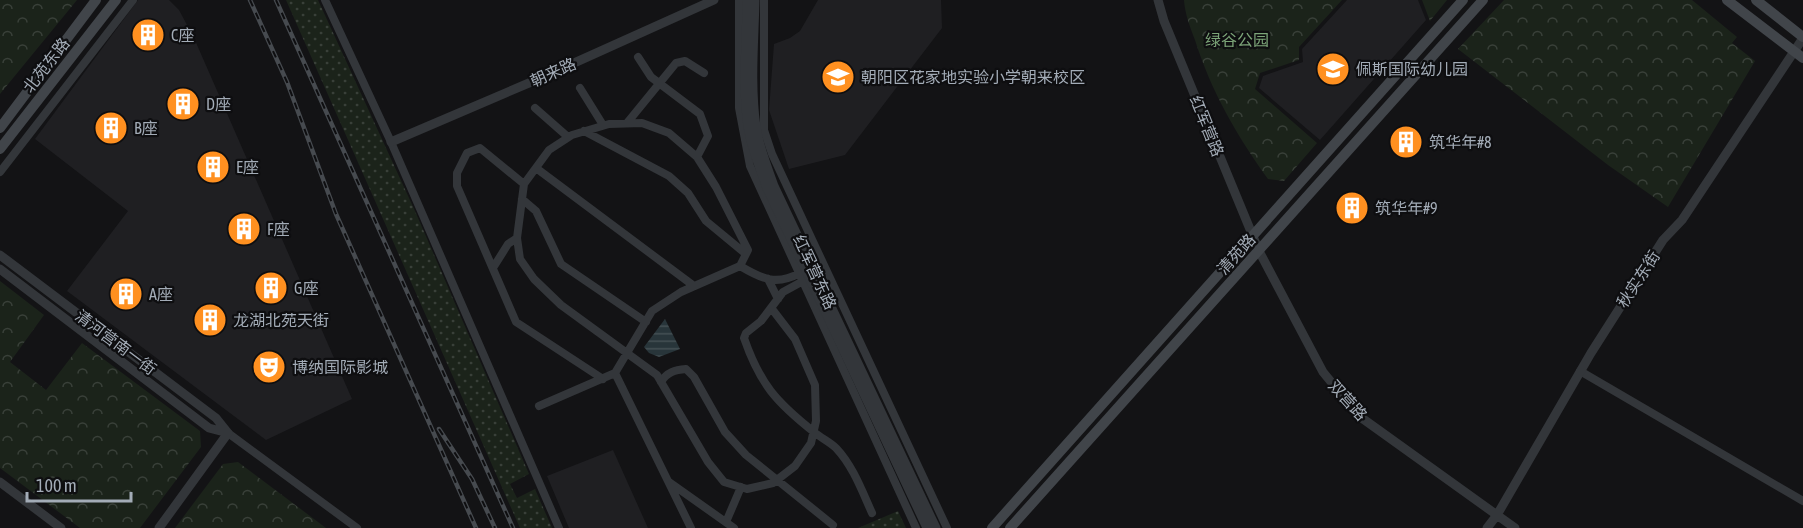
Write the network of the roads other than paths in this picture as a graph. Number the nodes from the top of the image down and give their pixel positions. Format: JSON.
{"nodes":[{"id":1,"x":96,"y":0,"type":"edge"},
{"id":2,"x":116,"y":0,"type":"edge"},
{"id":3,"x":133,"y":0,"type":"edge"},
{"id":4,"x":325,"y":0,"type":"edge"},
{"id":5,"x":714,"y":0,"type":"edge"},
{"id":6,"x":739,"y":0,"type":"edge"},
{"id":7,"x":747,"y":0,"type":"edge"},
{"id":8,"x":754,"y":0,"type":"edge"},
{"id":9,"x":765,"y":0,"type":"edge"},
{"id":10,"x":1158,"y":0,"type":"edge"},
{"id":11,"x":1463,"y":0,"type":"edge"},
{"id":12,"x":1483,"y":0,"type":"edge"},
{"id":13,"x":1727,"y":0,"type":"edge"},
{"id":14,"x":1756,"y":0,"type":"edge"},
{"id":15,"x":1780,"y":19,"type":"junction"},
{"id":16,"x":1769,"y":32,"type":"junction"},
{"id":17,"x":1803,"y":38,"type":"edge"},
{"id":18,"x":1799,"y":55,"type":"edge"},
{"id":19,"x":638,"y":57,"type":"dead end"},
{"id":20,"x":704,"y":73,"type":"dead end"},
{"id":21,"x":660,"y":83,"type":"junction"},
{"id":22,"x":580,"y":88,"type":"dead end"},
{"id":23,"x":535,"y":108,"type":"dead end"},
{"id":24,"x":5,"y":116,"type":"edge"},
{"id":25,"x":627,"y":123,"type":"junction"},
{"id":26,"x":603,"y":125,"type":"junction"},
{"id":27,"x":0,"y":128,"type":"edge"},
{"id":28,"x":584,"y":131,"type":"junction"},
{"id":29,"x":568,"y":137,"type":"junction"},
{"id":30,"x":391,"y":142,"type":"junction"},
{"id":31,"x":0,"y":149,"type":"edge"},
{"id":32,"x":697,"y":157,"type":"junction"},
{"id":33,"x":536,"y":168,"type":"junction"},
{"id":34,"x":0,"y":172,"type":"edge"},
{"id":35,"x":524,"y":184,"type":"junction"},
{"id":36,"x":522,"y":200,"type":"junction"},
{"id":37,"x":1253,"y":236,"type":"junction"},
{"id":38,"x":518,"y":238,"type":"junction"},
{"id":39,"x":1259,"y":251,"type":"junction"},
{"id":40,"x":746,"y":254,"type":"junction"},
{"id":41,"x":0,"y":255,"type":"edge"},
{"id":42,"x":823,"y":265,"type":"junction"},
{"id":43,"x":740,"y":266,"type":"junction"},
{"id":44,"x":493,"y":268,"type":"junction"},
{"id":45,"x":0,"y":270,"type":"edge"},
{"id":46,"x":807,"y":274,"type":"junction"},
{"id":47,"x":768,"y":279,"type":"junction"},
{"id":48,"x":694,"y":286,"type":"junction"},
{"id":49,"x":778,"y":299,"type":"junction"},
{"id":50,"x":771,"y":309,"type":"junction"},
{"id":51,"x":646,"y":322,"type":"junction"},
{"id":52,"x":627,"y":356,"type":"junction"},
{"id":53,"x":1581,"y":371,"type":"junction"},
{"id":54,"x":615,"y":373,"type":"junction"},
{"id":55,"x":603,"y":379,"type":"junction"},
{"id":56,"x":661,"y":382,"type":"junction"},
{"id":57,"x":539,"y":406,"type":"dead end"},
{"id":58,"x":814,"y":432,"type":"junction"},
{"id":59,"x":228,"y":433,"type":"junction"},
{"id":60,"x":778,"y":479,"type":"junction"},
{"id":61,"x":668,"y":480,"type":"junction"},
{"id":62,"x":0,"y":482,"type":"edge"},
{"id":63,"x":741,"y":487,"type":"junction"},
{"id":64,"x":1803,"y":501,"type":"edge"},
{"id":65,"x":872,"y":513,"type":"dead end"},
{"id":66,"x":1497,"y":515,"type":"junction"},
{"id":67,"x":726,"y":522,"type":"junction"},
{"id":68,"x":833,"y":525,"type":"dead end"},
{"id":69,"x":61,"y":528,"type":"edge"},
{"id":70,"x":159,"y":528,"type":"edge"},
{"id":71,"x":357,"y":528,"type":"edge"},
{"id":72,"x":559,"y":528,"type":"edge"},
{"id":73,"x":691,"y":528,"type":"edge"},
{"id":74,"x":734,"y":528,"type":"edge"},
{"id":75,"x":916,"y":528,"type":"edge"},
{"id":76,"x":927,"y":528,"type":"edge"},
{"id":77,"x":936,"y":528,"type":"edge"},
{"id":78,"x":947,"y":528,"type":"edge"},
{"id":79,"x":992,"y":528,"type":"edge"},
{"id":80,"x":1010,"y":528,"type":"edge"},
{"id":81,"x":1486,"y":528,"type":"edge"},
{"id":82,"x":1515,"y":528,"type":"edge"}],
"edges":[{"from":1,"to":24,"type":"main road","name":"北苑东路"},
{"from":2,"to":31,"type":"main road","name":"北苑东路"},
{"from":3,"to":34,"type":"street"},
{"from":4,"to":30,"type":"street"},
{"from":5,"to":30,"type":"street","name":"朝来路"},
{"from":6,"to":46,"type":"street"},
{"from":7,"to":46,"type":"street","name":"红军营东路"},
{"from":8,"to":46,"type":"street","name":"红军营东路"},
{"from":9,"to":42,"type":"street"},
{"from":10,"to":37,"type":"street","name":"红军营路"},
{"from":11,"to":37,"type":"main road","name":"清苑路"},
{"from":12,"to":39,"type":"main road","name":"清苑路"},
{"from":13,"to":16,"type":"main road"},
{"from":14,"to":15,"type":"main road"},
{"from":15,"to":16,"type":"main road"},
{"from":15,"to":17,"type":"main road"},
{"from":16,"to":18,"type":"main road"},
{"from":17,"to":18,"type":"street","name":"秋实东街"},
{"from":18,"to":53,"type":"street","name":"秋实东街"},
{"from":19,"to":21,"type":"street"},
{"from":20,"to":21,"type":"street"},
{"from":21,"to":25,"type":"street"},
{"from":21,"to":32,"type":"street"},
{"from":22,"to":26,"type":"street"},
{"from":23,"to":29,"type":"street"},
{"from":24,"to":27,"type":"main road","name":"北苑东路"},
{"from":25,"to":26,"type":"street"},
{"from":25,"to":32,"type":"street"},
{"from":26,"to":28,"type":"street"},
{"from":28,"to":29,"type":"street"},
{"from":28,"to":40,"type":"street"},
{"from":29,"to":33,"type":"street"},
{"from":30,"to":72,"type":"street"},
{"from":32,"to":40,"type":"street"},
{"from":33,"to":35,"type":"street"},
{"from":33,"to":48,"type":"street"},
{"from":35,"to":36,"type":"street"},
{"from":35,"to":44,"type":"street"},
{"from":36,"to":38,"type":"street"},
{"from":36,"to":51,"type":"street"},
{"from":37,"to":39,"type":"street","name":"红军营路"},
{"from":37,"to":79,"type":"main road","name":"清苑路"},
{"from":38,"to":44,"type":"street"},
{"from":38,"to":52,"type":"street"},
{"from":39,"to":66,"type":"street","name":"双营路"},
{"from":39,"to":80,"type":"main road","name":"清苑路"},
{"from":40,"to":43,"type":"street"},
{"from":41,"to":59,"type":"street","name":"清河营南一街"},
{"from":42,"to":46,"type":"street"},
{"from":42,"to":78,"type":"street"},
{"from":43,"to":47,"type":"street"},
{"from":43,"to":48,"type":"street"},
{"from":44,"to":55,"type":"street"},
{"from":45,"to":59,"type":"street","name":"清河营南一街"},
{"from":46,"to":47,"type":"street"},
{"from":46,"to":49,"type":"street"},
{"from":46,"to":75,"type":"street"},
{"from":46,"to":76,"type":"street","name":"红军营东路"},
{"from":46,"to":77,"type":"street","name":"红军营东路"},
{"from":47,"to":49,"type":"street"},
{"from":48,"to":51,"type":"street"},
{"from":49,"to":50,"type":"street"},
{"from":50,"to":58,"type":"street"},
{"from":50,"to":58,"type":"street"},
{"from":51,"to":52,"type":"street"},
{"from":52,"to":54,"type":"street"},
{"from":52,"to":56,"type":"street"},
{"from":53,"to":64,"type":"street"},
{"from":53,"to":66,"type":"street","name":"秋实东街"},
{"from":54,"to":55,"type":"street"},
{"from":54,"to":61,"type":"street"},
{"from":55,"to":57,"type":"street"},
{"from":56,"to":60,"type":"street"},
{"from":56,"to":63,"type":"street"},
{"from":58,"to":60,"type":"street"},
{"from":58,"to":65,"type":"street"},
{"from":59,"to":70,"type":"street"},
{"from":59,"to":71,"type":"street","name":"清河营南一街"},
{"from":60,"to":63,"type":"street"},
{"from":60,"to":68,"type":"street"},
{"from":61,"to":67,"type":"street"},
{"from":61,"to":73,"type":"street"},
{"from":62,"to":69,"type":"street"},
{"from":63,"to":67,"type":"street"},
{"from":66,"to":81,"type":"street","name":"秋实东街"},
{"from":66,"to":82,"type":"street","name":"双营路"},
{"from":67,"to":74,"type":"street"}]}
